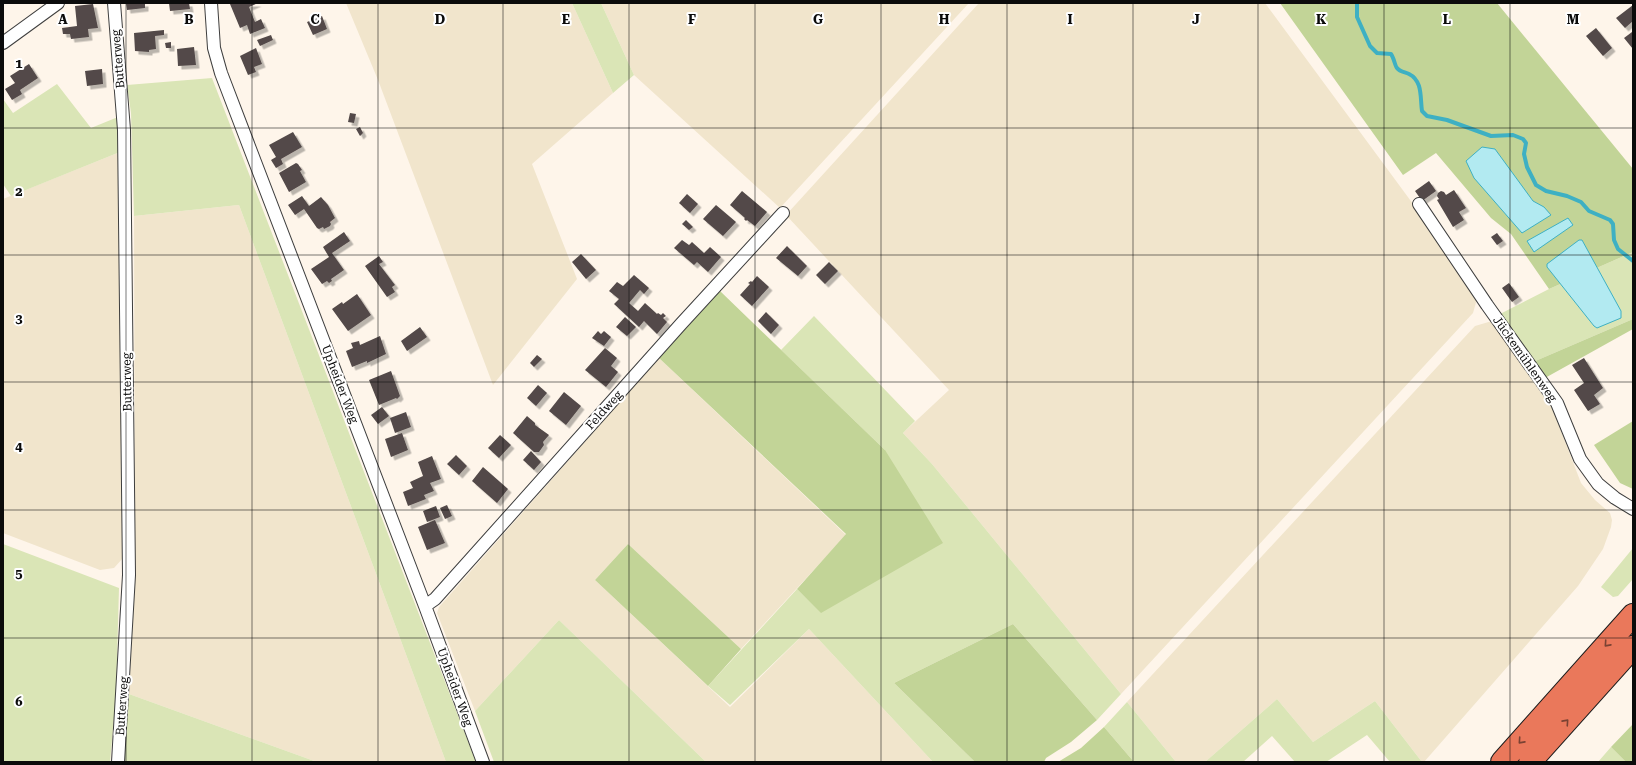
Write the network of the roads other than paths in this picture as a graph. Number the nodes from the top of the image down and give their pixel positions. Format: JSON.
{"nodes":[{"id":1,"x":58,"y":3,"type":"edge"},
{"id":2,"x":114,"y":3,"type":"edge"},
{"id":3,"x":211,"y":3,"type":"edge"},
{"id":4,"x":3,"y":43,"type":"edge"},
{"id":5,"x":1419,"y":204,"type":"dead end"},
{"id":6,"x":782,"y":213,"type":"dead end"},
{"id":7,"x":1633,"y":509,"type":"edge"},
{"id":8,"x":425,"y":606,"type":"junction"},
{"id":9,"x":1633,"y":615,"type":"edge"},
{"id":10,"x":1633,"y":646,"type":"edge"},
{"id":11,"x":118,"y":762,"type":"edge"},
{"id":12,"x":483,"y":762,"type":"edge"},
{"id":13,"x":1502,"y":762,"type":"edge"},
{"id":14,"x":1530,"y":762,"type":"edge"}],
"edges":[{"from":1,"to":4,"type":"street"},
{"from":2,"to":11,"type":"street","name":"Butterweg"},
{"from":3,"to":8,"type":"street","name":"Upheider Weg"},
{"from":5,"to":7,"type":"street","name":"Jückemühlenweg"},
{"from":6,"to":8,"type":"street","name":"Feldweg"},
{"from":8,"to":12,"type":"street","name":"Upheider Weg"},
{"from":9,"to":13,"type":"highway","one_way":true},
{"from":14,"to":10,"type":"highway","one_way":true}]}
